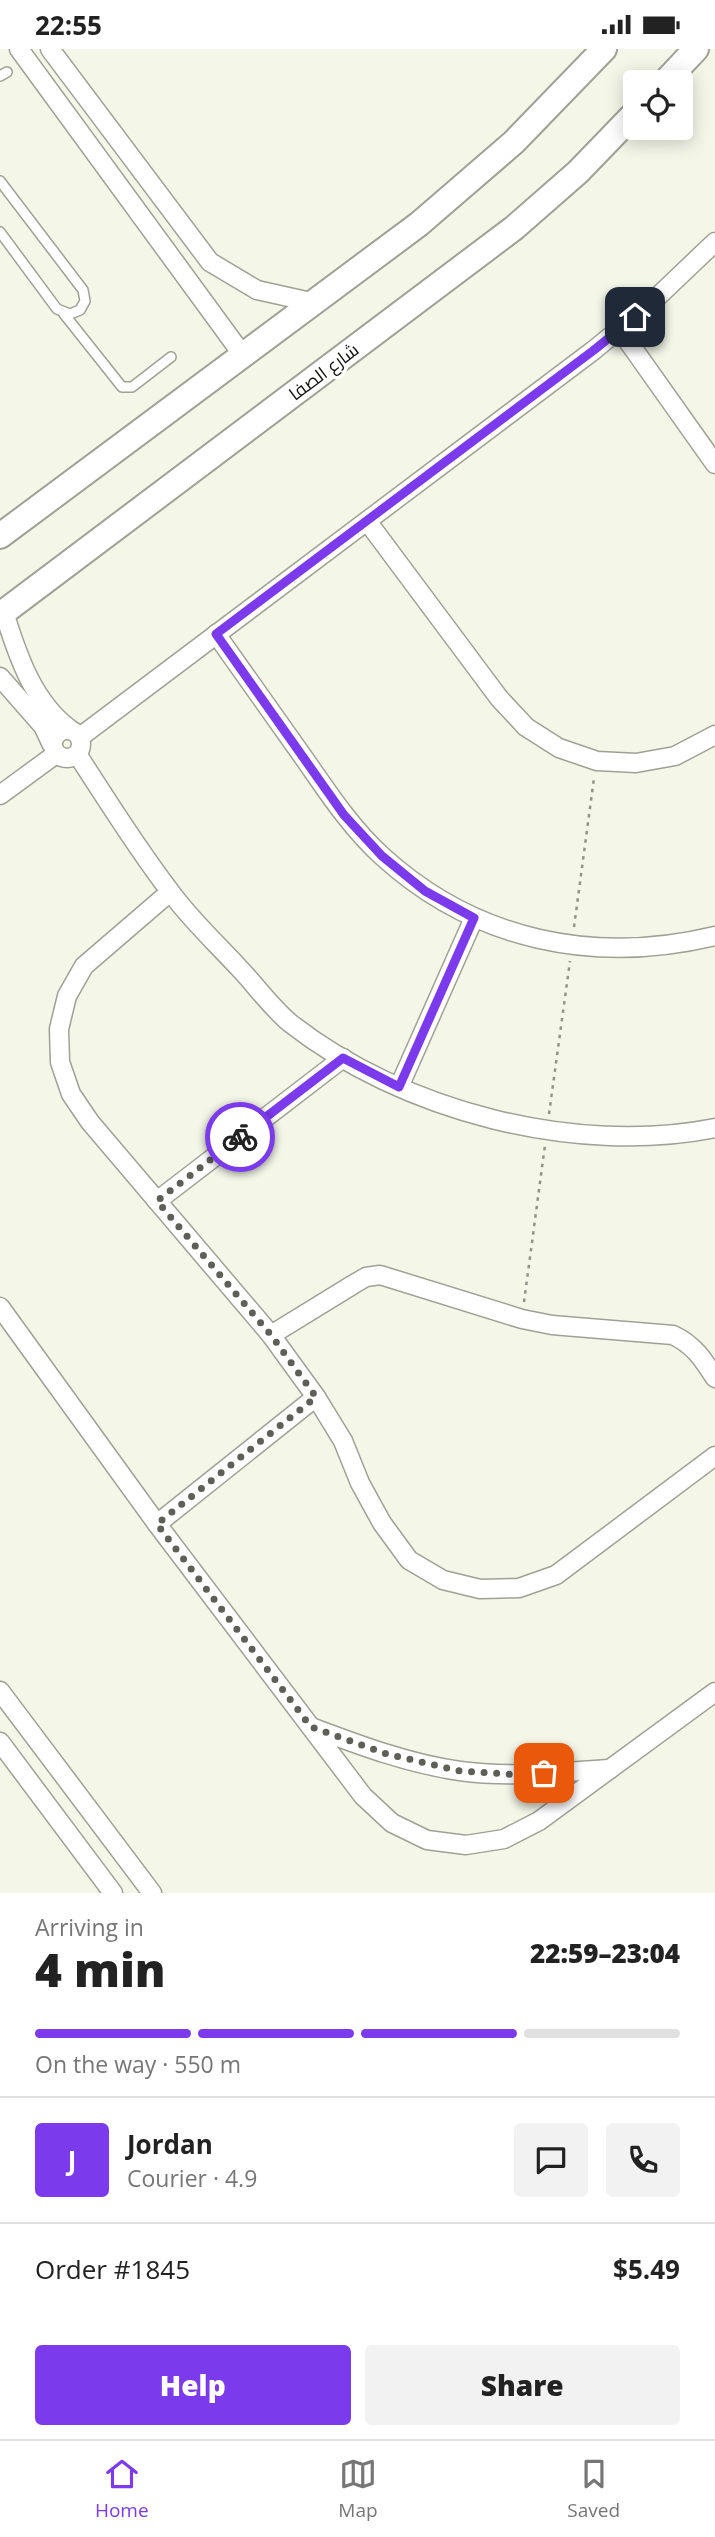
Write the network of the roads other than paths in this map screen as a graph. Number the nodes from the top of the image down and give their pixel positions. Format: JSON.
{"nodes":[{"id":1,"x":19,"y":49,"type":"edge"},
{"id":2,"x":50,"y":49,"type":"edge"},
{"id":3,"x":604,"y":49,"type":"edge"},
{"id":4,"x":696,"y":49,"type":"edge"},
{"id":5,"x":676,"y":70,"type":"edge"},
{"id":6,"x":623,"y":125,"type":"edge"},
{"id":7,"x":122,"y":145,"type":"junction"},
{"id":8,"x":102,"y":162,"type":"junction"},
{"id":9,"x":0,"y":181,"type":"edge"},
{"id":10,"x":0,"y":232,"type":"edge"},
{"id":11,"x":715,"y":242,"type":"edge"},
{"id":12,"x":311,"y":302,"type":"junction"},
{"id":13,"x":64,"y":314,"type":"junction"},
{"id":14,"x":620,"y":330,"type":"junction"},
{"id":15,"x":242,"y":354,"type":"junction"},
{"id":16,"x":171,"y":357,"type":"dead end"},
{"id":17,"x":715,"y":464,"type":"edge"},
{"id":18,"x":367,"y":521,"type":"junction"},
{"id":19,"x":0,"y":536,"type":"edge"},
{"id":20,"x":2,"y":613,"type":"edge"},
{"id":21,"x":216,"y":634,"type":"junction"},
{"id":22,"x":0,"y":677,"type":"edge"},
{"id":23,"x":715,"y":735,"type":"edge"},
{"id":24,"x":76,"y":740,"type":"junction"},
{"id":25,"x":54,"y":750,"type":"junction"},
{"id":26,"x":0,"y":795,"type":"edge"},
{"id":27,"x":170,"y":892,"type":"junction"},
{"id":28,"x":474,"y":918,"type":"junction"},
{"id":29,"x":715,"y":936,"type":"edge"},
{"id":30,"x":343,"y":1058,"type":"junction"},
{"id":31,"x":399,"y":1087,"type":"junction"},
{"id":32,"x":715,"y":1128,"type":"edge"},
{"id":33,"x":157,"y":1201,"type":"junction"},
{"id":34,"x":0,"y":1307,"type":"edge"},
{"id":35,"x":271,"y":1335,"type":"junction"},
{"id":36,"x":715,"y":1378,"type":"edge"},
{"id":37,"x":316,"y":1397,"type":"junction"},
{"id":38,"x":715,"y":1456,"type":"edge"},
{"id":39,"x":157,"y":1524,"type":"junction"},
{"id":40,"x":0,"y":1691,"type":"edge"},
{"id":41,"x":715,"y":1692,"type":"edge"},
{"id":42,"x":311,"y":1727,"type":"junction"},
{"id":43,"x":0,"y":1742,"type":"edge"},
{"id":44,"x":610,"y":1769,"type":"junction"},
{"id":45,"x":113,"y":1893,"type":"edge"},
{"id":46,"x":152,"y":1893,"type":"edge"}],
"edges":[{"from":1,"to":8,"type":"street"},
{"from":2,"to":7,"type":"street"},
{"from":3,"to":12,"type":"street"},
{"from":4,"to":5,"type":"street"},
{"from":6,"to":20,"type":"street","name":"شارع الصفا"},
{"from":7,"to":8,"type":"street"},
{"from":7,"to":12,"type":"street"},
{"from":8,"to":15,"type":"street"},
{"from":9,"to":13,"type":"lane"},
{"from":10,"to":13,"type":"lane"},
{"from":11,"to":14,"type":"street"},
{"from":12,"to":15,"type":"street"},
{"from":13,"to":16,"type":"lane"},
{"from":14,"to":17,"type":"street"},
{"from":14,"to":18,"type":"street"},
{"from":15,"to":19,"type":"street"},
{"from":18,"to":21,"type":"street"},
{"from":18,"to":23,"type":"street"},
{"from":20,"to":24,"type":"street"},
{"from":21,"to":24,"type":"street"},
{"from":21,"to":28,"type":"street"},
{"from":22,"to":25,"type":"street"},
{"from":24,"to":25,"type":"street"},
{"from":24,"to":25,"type":"street"},
{"from":24,"to":27,"type":"street"},
{"from":25,"to":26,"type":"street"},
{"from":27,"to":30,"type":"street"},
{"from":27,"to":33,"type":"street"},
{"from":28,"to":29,"type":"street"},
{"from":28,"to":31,"type":"street"},
{"from":30,"to":31,"type":"street"},
{"from":30,"to":33,"type":"street"},
{"from":31,"to":32,"type":"street"},
{"from":33,"to":35,"type":"street"},
{"from":34,"to":39,"type":"street"},
{"from":35,"to":36,"type":"street"},
{"from":35,"to":37,"type":"street"},
{"from":37,"to":38,"type":"street"},
{"from":37,"to":39,"type":"street"},
{"from":39,"to":42,"type":"street"},
{"from":40,"to":46,"type":"street"},
{"from":41,"to":44,"type":"street"},
{"from":42,"to":44,"type":"street"},
{"from":42,"to":44,"type":"street"},
{"from":43,"to":45,"type":"street"}]}
